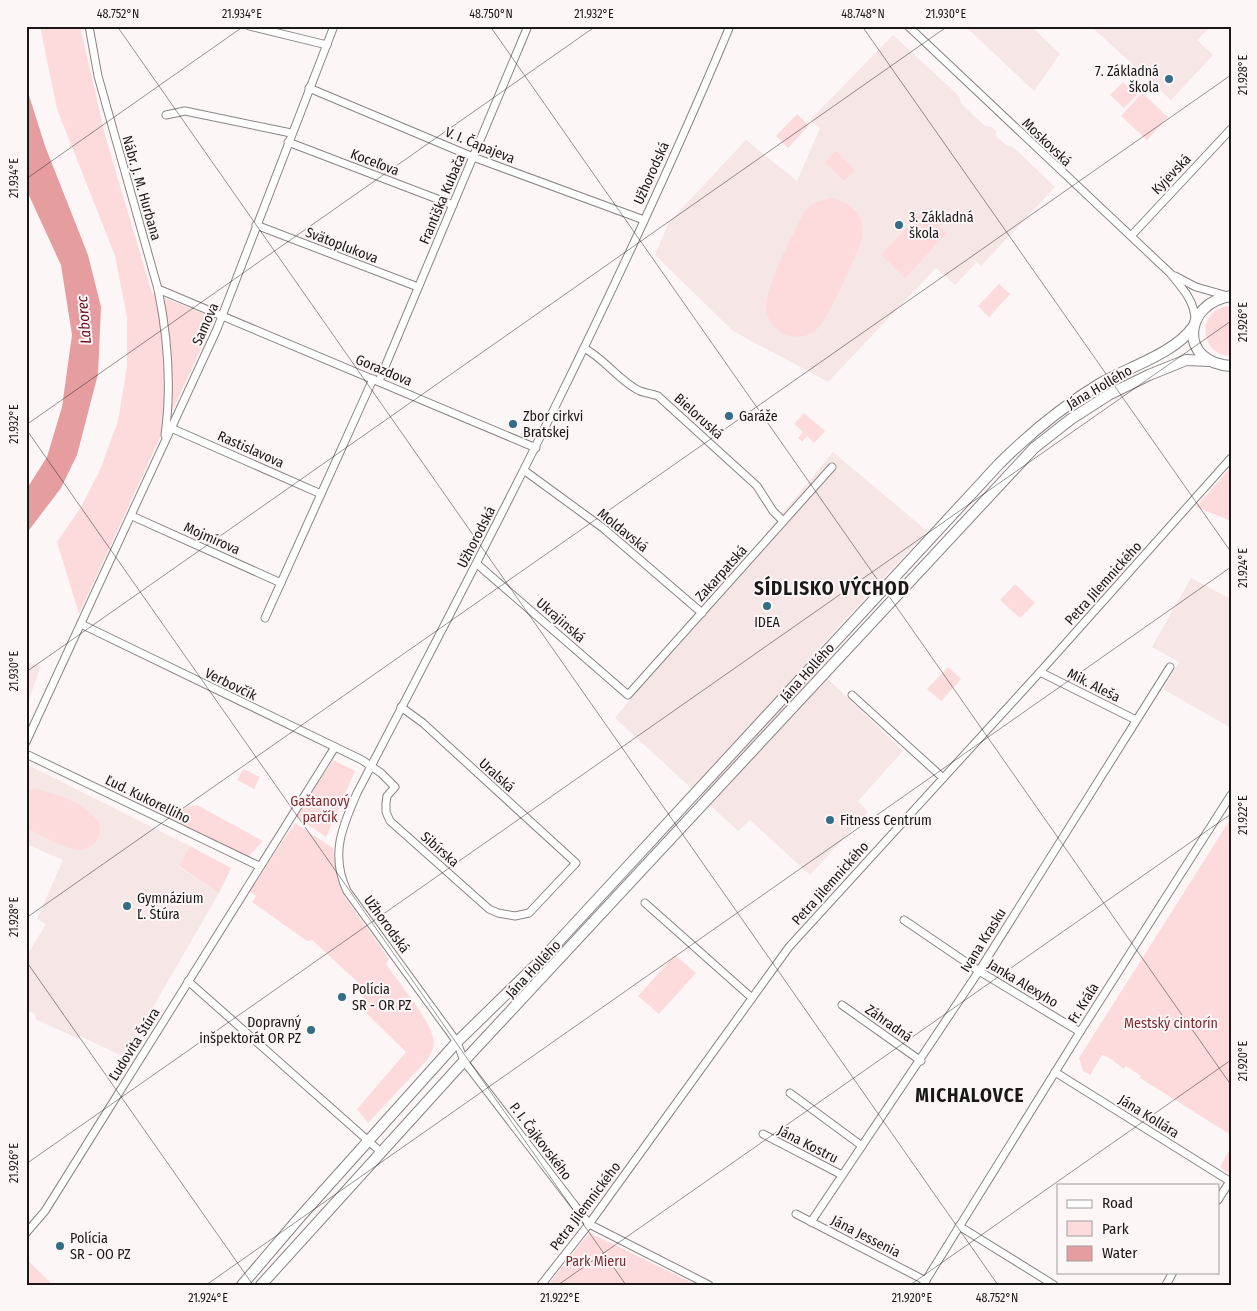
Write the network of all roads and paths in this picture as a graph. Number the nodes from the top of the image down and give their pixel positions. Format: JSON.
{"nodes":[{"id":1,"x":89,"y":26,"type":"edge"},
{"id":2,"x":249,"y":26,"type":"edge"},
{"id":3,"x":334,"y":26,"type":"edge"},
{"id":4,"x":528,"y":26,"type":"edge"},
{"id":5,"x":730,"y":26,"type":"edge"},
{"id":6,"x":908,"y":26,"type":"edge"},
{"id":7,"x":326,"y":45,"type":"junction"},
{"id":8,"x":309,"y":88,"type":"junction"},
{"id":9,"x":166,"y":114,"type":"dead end"},
{"id":10,"x":1231,"y":130,"type":"edge"},
{"id":11,"x":291,"y":133,"type":"junction"},
{"id":12,"x":288,"y":142,"type":"junction"},
{"id":13,"x":473,"y":157,"type":"junction"},
{"id":14,"x":453,"y":205,"type":"junction"},
{"id":15,"x":644,"y":220,"type":"junction"},
{"id":16,"x":256,"y":226,"type":"junction"},
{"id":17,"x":1131,"y":236,"type":"junction"},
{"id":18,"x":1170,"y":273,"type":"junction"},
{"id":19,"x":418,"y":287,"type":"junction"},
{"id":20,"x":158,"y":289,"type":"junction"},
{"id":21,"x":1231,"y":296,"type":"edge"},
{"id":22,"x":222,"y":315,"type":"junction"},
{"id":23,"x":1194,"y":324,"type":"junction"},
{"id":24,"x":584,"y":348,"type":"junction"},
{"id":25,"x":1210,"y":361,"type":"junction"},
{"id":26,"x":1231,"y":366,"type":"edge"},
{"id":27,"x":376,"y":380,"type":"junction"},
{"id":28,"x":1062,"y":409,"type":"junction"},
{"id":29,"x":1071,"y":419,"type":"junction"},
{"id":30,"x":170,"y":428,"type":"junction"},
{"id":31,"x":164,"y":442,"type":"junction"},
{"id":32,"x":536,"y":448,"type":"junction"},
{"id":33,"x":1231,"y":458,"type":"edge"},
{"id":34,"x":832,"y":467,"type":"dead end"},
{"id":35,"x":525,"y":471,"type":"junction"},
{"id":36,"x":321,"y":494,"type":"junction"},
{"id":37,"x":132,"y":516,"type":"junction"},
{"id":38,"x":947,"y":520,"type":"junction"},
{"id":39,"x":784,"y":521,"type":"junction"},
{"id":40,"x":957,"y":528,"type":"junction"},
{"id":41,"x":477,"y":564,"type":"junction"},
{"id":42,"x":281,"y":583,"type":"junction"},
{"id":43,"x":702,"y":613,"type":"junction"},
{"id":44,"x":265,"y":618,"type":"dead end"},
{"id":45,"x":81,"y":624,"type":"junction"},
{"id":46,"x":1170,"y":667,"type":"dead end"},
{"id":47,"x":1040,"y":672,"type":"junction"},
{"id":48,"x":852,"y":695,"type":"dead end"},
{"id":49,"x":628,"y":696,"type":"joint"},
{"id":50,"x":401,"y":707,"type":"junction"},
{"id":51,"x":1136,"y":720,"type":"junction"},
{"id":52,"x":26,"y":742,"type":"edge"},
{"id":53,"x":335,"y":747,"type":"junction"},
{"id":54,"x":26,"y":754,"type":"edge"},
{"id":55,"x":371,"y":766,"type":"junction"},
{"id":56,"x":943,"y":778,"type":"junction"},
{"id":57,"x":395,"y":787,"type":"joint"},
{"id":58,"x":702,"y":787,"type":"junction"},
{"id":59,"x":1231,"y":795,"type":"edge"},
{"id":60,"x":712,"y":796,"type":"junction"},
{"id":61,"x":259,"y":866,"type":"junction"},
{"id":62,"x":645,"y":903,"type":"dead end"},
{"id":63,"x":505,"y":915,"type":"joint"},
{"id":64,"x":904,"y":920,"type":"dead end"},
{"id":65,"x":545,"y":956,"type":"junction"},
{"id":66,"x":555,"y":965,"type":"junction"},
{"id":67,"x":979,"y":971,"type":"junction"},
{"id":68,"x":188,"y":981,"type":"junction"},
{"id":69,"x":752,"y":998,"type":"junction"},
{"id":70,"x":842,"y":1005,"type":"dead end"},
{"id":71,"x":1080,"y":1032,"type":"junction"},
{"id":72,"x":457,"y":1042,"type":"junction"},
{"id":73,"x":464,"y":1061,"type":"junction"},
{"id":74,"x":921,"y":1061,"type":"junction"},
{"id":75,"x":1055,"y":1072,"type":"junction"},
{"id":76,"x":790,"y":1093,"type":"dead end"},
{"id":77,"x":763,"y":1134,"type":"dead end"},
{"id":78,"x":368,"y":1140,"type":"junction"},
{"id":79,"x":862,"y":1146,"type":"junction"},
{"id":80,"x":382,"y":1152,"type":"junction"},
{"id":81,"x":842,"y":1175,"type":"junction"},
{"id":82,"x":331,"y":1182,"type":"junction"},
{"id":83,"x":1230,"y":1182,"type":"edge"},
{"id":84,"x":344,"y":1194,"type":"junction"},
{"id":85,"x":1220,"y":1197,"type":"edge"},
{"id":86,"x":796,"y":1214,"type":"dead end"},
{"id":87,"x":811,"y":1222,"type":"junction"},
{"id":88,"x":589,"y":1224,"type":"junction"},
{"id":89,"x":960,"y":1226,"type":"junction"},
{"id":90,"x":26,"y":1233,"type":"edge"},
{"id":91,"x":1173,"y":1274,"type":"edge"},
{"id":92,"x":924,"y":1283,"type":"edge"},
{"id":93,"x":242,"y":1285,"type":"edge"},
{"id":94,"x":261,"y":1285,"type":"edge"},
{"id":95,"x":541,"y":1285,"type":"edge"},
{"id":96,"x":709,"y":1285,"type":"edge"},
{"id":97,"x":1054,"y":1285,"type":"edge"},
{"id":98,"x":1166,"y":1285,"type":"edge"}],
"edges":[{"from":1,"to":20,"type":"street","name":"Nábr. J. M. Hurbana"},
{"from":2,"to":7,"type":"street"},
{"from":3,"to":7,"type":"street","name":"Samova"},
{"from":4,"to":13,"type":"street","name":"Františka Kubača"},
{"from":5,"to":15,"type":"street","name":"Užhorodská"},
{"from":6,"to":17,"type":"street","name":"Moskovská"},
{"from":7,"to":8,"type":"street","name":"Samova"},
{"from":8,"to":11,"type":"street","name":"Samova"},
{"from":8,"to":13,"type":"street","name":"V. I. Čapajeva"},
{"from":9,"to":11,"type":"street"},
{"from":10,"to":17,"type":"street","name":"Kyjevská"},
{"from":11,"to":12,"type":"street","name":"Samova"},
{"from":12,"to":14,"type":"street","name":"Koceľova"},
{"from":12,"to":16,"type":"street","name":"Samova"},
{"from":13,"to":14,"type":"street","name":"Františka Kubača"},
{"from":13,"to":15,"type":"street","name":"V. I. Čapajeva"},
{"from":14,"to":19,"type":"street","name":"Františka Kubača"},
{"from":15,"to":24,"type":"street","name":"Užhorodská"},
{"from":16,"to":19,"type":"street","name":"Svätoplukova"},
{"from":16,"to":22,"type":"street","name":"Samova"},
{"from":17,"to":18,"type":"street","name":"Moskovská"},
{"from":18,"to":21,"type":"street"},
{"from":18,"to":23,"type":"street"},
{"from":19,"to":27,"type":"street","name":"Františka Kubača"},
{"from":20,"to":22,"type":"street"},
{"from":20,"to":31,"type":"street","name":"Nábr. J. M. Hurbana"},
{"from":21,"to":23,"type":"street","name":"Jána Hollého"},
{"from":22,"to":27,"type":"street","name":"Gorazdova"},
{"from":22,"to":30,"type":"street","name":"Samova"},
{"from":23,"to":25,"type":"street"},
{"from":23,"to":28,"type":"street","name":"Jána Hollého"},
{"from":24,"to":32,"type":"street","name":"Užhorodská"},
{"from":24,"to":39,"type":"street","name":"Bieloruská"},
{"from":25,"to":26,"type":"street","name":"Jána Hollého"},
{"from":25,"to":29,"type":"street","name":"Jána Hollého"},
{"from":27,"to":32,"type":"street","name":"Gorazdova"},
{"from":27,"to":36,"type":"street","name":"Františka Kubača"},
{"from":28,"to":29,"type":"street"},
{"from":28,"to":38,"type":"street","name":"Jána Hollého"},
{"from":29,"to":40,"type":"street","name":"Jána Hollého"},
{"from":30,"to":31,"type":"street","name":"Samova"},
{"from":30,"to":36,"type":"street","name":"Rastislavova"},
{"from":31,"to":37,"type":"street","name":"Samova"},
{"from":32,"to":35,"type":"street","name":"Užhorodská"},
{"from":33,"to":47,"type":"street","name":"Petra Jilemnického"},
{"from":34,"to":39,"type":"street","name":"Zakarpatská"},
{"from":35,"to":41,"type":"street","name":"Užhorodská"},
{"from":35,"to":43,"type":"street","name":"Moldavská"},
{"from":36,"to":42,"type":"street","name":"Františka Kubača"},
{"from":37,"to":42,"type":"street","name":"Mojmírova"},
{"from":37,"to":45,"type":"street","name":"Samova"},
{"from":38,"to":40,"type":"street"},
{"from":38,"to":58,"type":"street","name":"Jána Hollého"},
{"from":39,"to":43,"type":"street","name":"Zakarpatská"},
{"from":40,"to":60,"type":"street","name":"Jána Hollého"},
{"from":41,"to":49,"type":"street","name":"Ukrajinská"},
{"from":41,"to":50,"type":"street","name":"Užhorodská"},
{"from":42,"to":44,"type":"street","name":"Františka Kubača"},
{"from":43,"to":49,"type":"street","name":"Zakarpatská"},
{"from":45,"to":52,"type":"street","name":"Samova"},
{"from":45,"to":53,"type":"street","name":"Verbovčík"},
{"from":46,"to":51,"type":"street","name":"Ivana Krasku"},
{"from":47,"to":51,"type":"street","name":"Mik. Aleša"},
{"from":47,"to":56,"type":"street","name":"Petra Jilemnického"},
{"from":48,"to":56,"type":"street"},
{"from":50,"to":55,"type":"street","name":"Užhorodská"},
{"from":50,"to":63,"type":"street","name":"Uralská"},
{"from":51,"to":67,"type":"street","name":"Ivana Krasku"},
{"from":53,"to":55,"type":"street","name":"Verbovčík"},
{"from":53,"to":61,"type":"street"},
{"from":54,"to":61,"type":"street","name":"Ľud. Kukorelliho"},
{"from":55,"to":57,"type":"street","name":"Verbovčík"},
{"from":55,"to":72,"type":"street","name":"Užhorodská"},
{"from":56,"to":69,"type":"street","name":"Petra Jilemnického"},
{"from":57,"to":63,"type":"street","name":"Sibírska"},
{"from":58,"to":60,"type":"street"},
{"from":58,"to":65,"type":"street","name":"Jána Hollého"},
{"from":59,"to":71,"type":"street","name":"Fr. Kráľa"},
{"from":60,"to":66,"type":"street","name":"Jána Hollého"},
{"from":61,"to":68,"type":"street","name":"Ľudovíta Štúra"},
{"from":62,"to":69,"type":"street"},
{"from":64,"to":67,"type":"street","name":"Janka Alexyho"},
{"from":65,"to":66,"type":"street"},
{"from":65,"to":72,"type":"street","name":"Jána Hollého"},
{"from":66,"to":73,"type":"street","name":"Jána Hollého"},
{"from":67,"to":71,"type":"street","name":"Janka Alexyho"},
{"from":67,"to":74,"type":"street","name":"Ivana Krasku"},
{"from":68,"to":78,"type":"street"},
{"from":68,"to":90,"type":"street","name":"Ľudovíta Štúra"},
{"from":69,"to":88,"type":"street","name":"Petra Jilemnického"},
{"from":70,"to":74,"type":"street","name":"Záhradná"},
{"from":71,"to":75,"type":"street","name":"Fr. Kráľa"},
{"from":72,"to":73,"type":"street"},
{"from":72,"to":78,"type":"street","name":"Jána Hollého"},
{"from":73,"to":80,"type":"street","name":"Jána Hollého"},
{"from":73,"to":88,"type":"street","name":"P. I. Čajkovského"},
{"from":74,"to":79,"type":"street","name":"Ivana Krasku"},
{"from":75,"to":83,"type":"street","name":"Jána Kollára"},
{"from":75,"to":89,"type":"street","name":"Fr. Kráľa"},
{"from":76,"to":79,"type":"street"},
{"from":77,"to":81,"type":"street","name":"Jána Kostru"},
{"from":78,"to":80,"type":"street"},
{"from":78,"to":82,"type":"street","name":"Jána Hollého"},
{"from":79,"to":81,"type":"street","name":"Ivana Krasku"},
{"from":80,"to":84,"type":"street","name":"Jána Hollého"},
{"from":81,"to":87,"type":"street","name":"Ivana Krasku"},
{"from":82,"to":84,"type":"street"},
{"from":82,"to":93,"type":"street","name":"Jána Hollého"},
{"from":83,"to":85,"type":"street"},
{"from":84,"to":94,"type":"street","name":"Jána Hollého"},
{"from":86,"to":87,"type":"street","name":"Jána Jessenia"},
{"from":87,"to":92,"type":"street","name":"Jána Jessenia"},
{"from":88,"to":95,"type":"street","name":"Petra Jilemnického"},
{"from":88,"to":96,"type":"street","name":"P. I. Čajkovského"},
{"from":89,"to":92,"type":"street","name":"Fr. Kráľa"},
{"from":89,"to":97,"type":"street"},
{"from":91,"to":98,"type":"street"}]}
